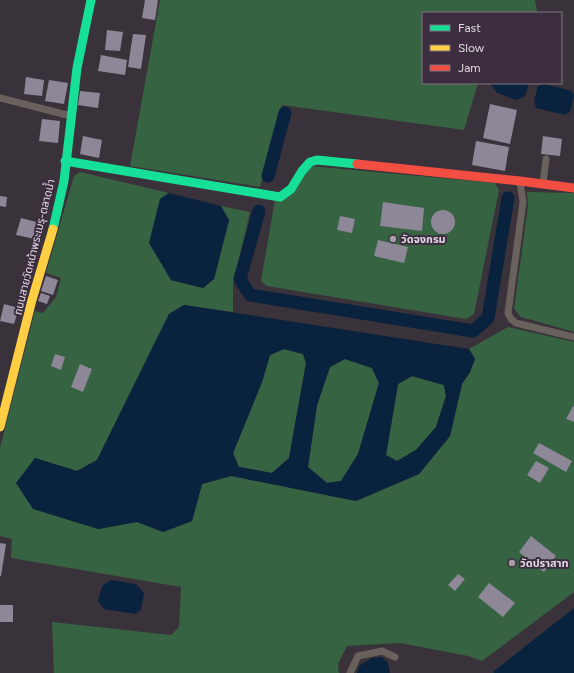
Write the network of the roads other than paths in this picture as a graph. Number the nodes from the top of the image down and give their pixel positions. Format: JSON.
{"nodes":[{"id":1,"x":91,"y":0,"type":"edge"},
{"id":2,"x":0,"y":98,"type":"edge"},
{"id":3,"x":71,"y":116,"type":"junction"},
{"id":4,"x":546,"y":159,"type":"dead end"},
{"id":5,"x":66,"y":161,"type":"junction"},
{"id":6,"x":520,"y":181,"type":"junction"},
{"id":7,"x":543,"y":184,"type":"junction"},
{"id":8,"x":574,"y":188,"type":"edge"},
{"id":9,"x":574,"y":337,"type":"edge"},
{"id":10,"x":0,"y":427,"type":"edge"},
{"id":11,"x":395,"y":657,"type":"dead end"},
{"id":12,"x":350,"y":673,"type":"edge"}],
"edges":[{"from":1,"to":3,"type":"street","name":"ถนนสายวัดหน้าพระเมรุ-ตลาดน้ำ"},
{"from":2,"to":3,"type":"lane"},
{"from":3,"to":5,"type":"street","name":"ถนนสายวัดหน้าพระเมรุ-ตลาดน้ำ"},
{"from":4,"to":7,"type":"lane"},
{"from":5,"to":6,"type":"street"},
{"from":5,"to":10,"type":"street","name":"ถนนสายวัดหน้าพระเมรุ-ตลาดน้ำ"},
{"from":6,"to":7,"type":"street"},
{"from":6,"to":9,"type":"lane"},
{"from":7,"to":8,"type":"street"},
{"from":11,"to":12,"type":"lane"}]}
